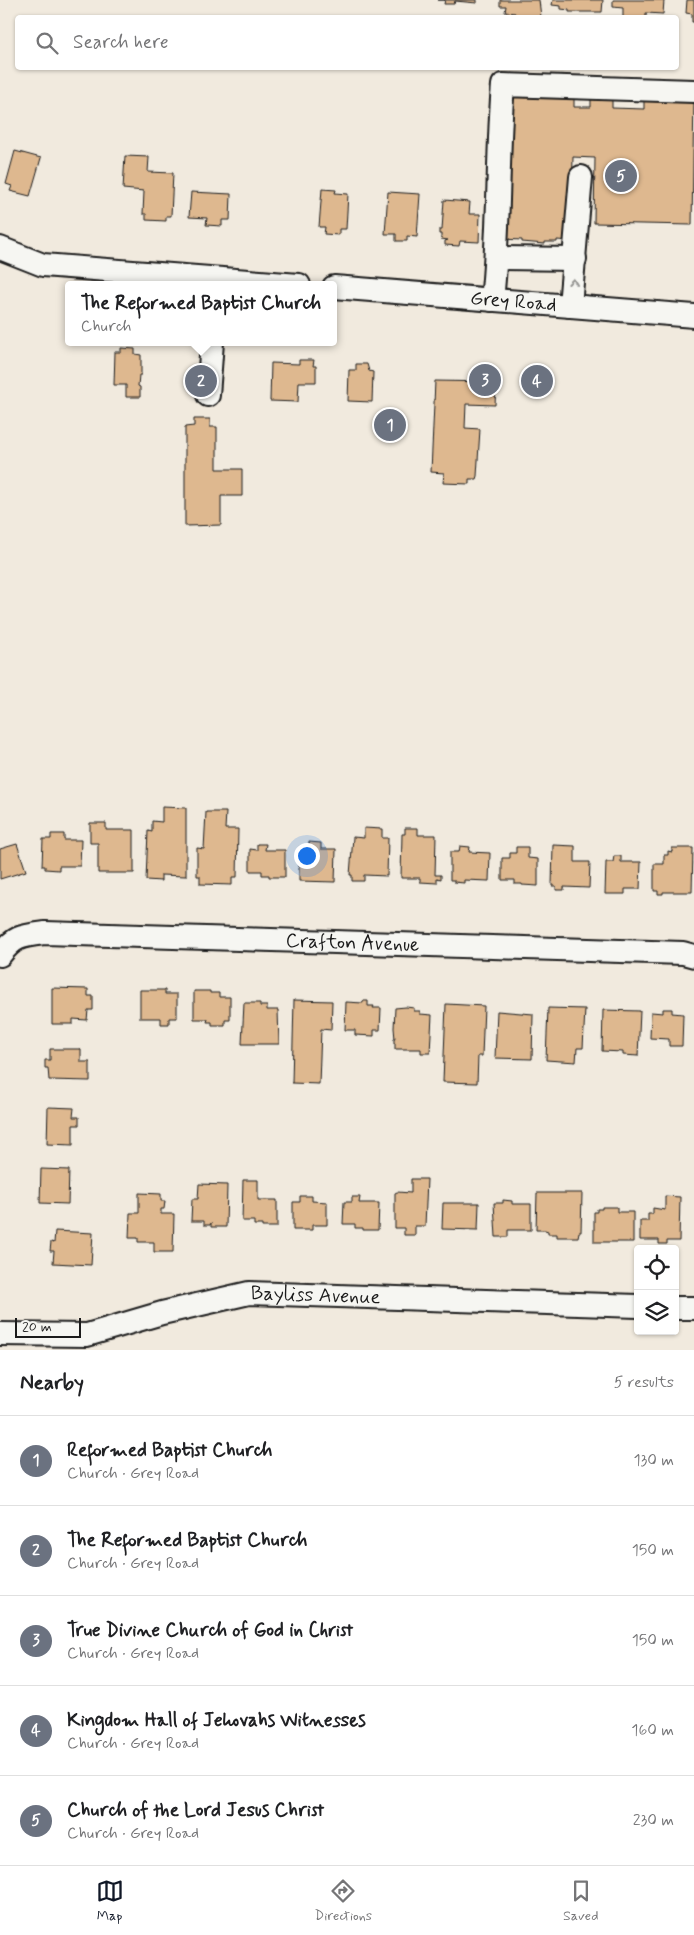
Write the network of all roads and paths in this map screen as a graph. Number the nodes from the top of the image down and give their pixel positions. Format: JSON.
{"nodes":[{"id":1,"x":694,"y":91,"type":"edge"},
{"id":2,"x":581,"y":176,"type":"dead end"},
{"id":3,"x":0,"y":248,"type":"edge"},
{"id":4,"x":496,"y":258,"type":"junction"},
{"id":5,"x":575,"y":259,"type":"junction"},
{"id":6,"x":206,"y":281,"type":"edge"},
{"id":7,"x":337,"y":288,"type":"edge"},
{"id":8,"x":492,"y":300,"type":"junction"},
{"id":9,"x":570,"y":306,"type":"junction"},
{"id":10,"x":694,"y":316,"type":"edge"},
{"id":11,"x":212,"y":346,"type":"edge"},
{"id":12,"x":208,"y":395,"type":"dead end"},
{"id":13,"x":6,"y":948,"type":"edge"},
{"id":14,"x":694,"y":956,"type":"edge"},
{"id":15,"x":634,"y":1306,"type":"edge"},
{"id":16,"x":679,"y":1308,"type":"edge"},
{"id":17,"x":694,"y":1308,"type":"edge"},
{"id":18,"x":0,"y":1334,"type":"edge"}],
"edges":[{"from":1,"to":4,"type":"street"},
{"from":2,"to":5,"type":"street"},
{"from":3,"to":6,"type":"street"},
{"from":4,"to":5,"type":"street"},
{"from":4,"to":8,"type":"street"},
{"from":9,"to":5,"type":"street","one_way":true},
{"from":7,"to":8,"type":"street","name":"Grey Road"},
{"from":8,"to":9,"type":"street","name":"Grey Road"},
{"from":9,"to":10,"type":"street","name":"Grey Road"},
{"from":11,"to":12,"type":"street"},
{"from":13,"to":14,"type":"street","name":"Crafton Avenue"},
{"from":15,"to":18,"type":"street","name":"Bayliss Avenue"},
{"from":16,"to":17,"type":"street"}]}
